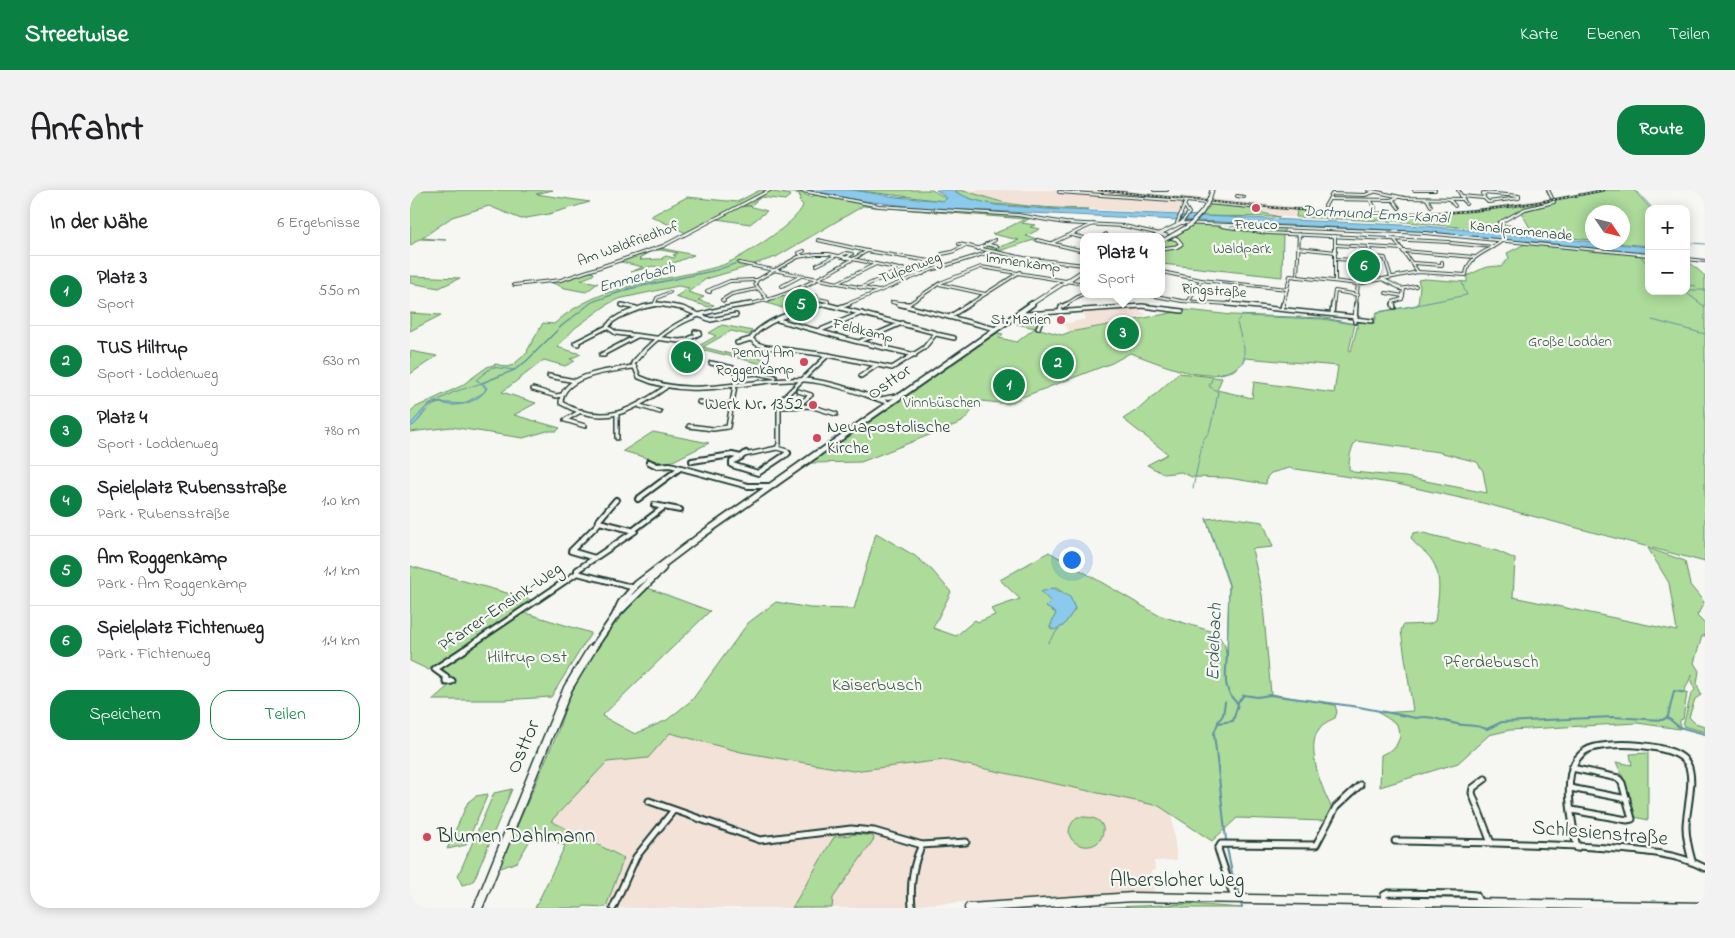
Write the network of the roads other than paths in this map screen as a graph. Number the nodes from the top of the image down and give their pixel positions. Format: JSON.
{"nodes":[{"id":1,"x":770,"y":190,"type":"edge"},
{"id":2,"x":798,"y":190,"type":"edge"},
{"id":3,"x":1154,"y":190,"type":"edge"},
{"id":4,"x":1166,"y":190,"type":"edge"},
{"id":5,"x":1212,"y":190,"type":"edge"},
{"id":6,"x":1368,"y":190,"type":"edge"},
{"id":7,"x":1395,"y":190,"type":"edge"},
{"id":8,"x":1414,"y":190,"type":"edge"},
{"id":9,"x":1435,"y":190,"type":"edge"},
{"id":10,"x":1458,"y":190,"type":"edge"},
{"id":11,"x":1548,"y":190,"type":"edge"},
{"id":12,"x":1059,"y":192,"type":"dead end"},
{"id":13,"x":1374,"y":192,"type":"junction"},
{"id":14,"x":1237,"y":196,"type":"dead end"},
{"id":15,"x":1393,"y":196,"type":"junction"},
{"id":16,"x":1244,"y":197,"type":"dead end"},
{"id":17,"x":1398,"y":197,"type":"junction"},
{"id":18,"x":1462,"y":198,"type":"junction"},
{"id":19,"x":1484,"y":198,"type":"junction"},
{"id":20,"x":1329,"y":199,"type":"junction"},
{"id":21,"x":1427,"y":199,"type":"junction"},
{"id":22,"x":1449,"y":199,"type":"junction"},
{"id":23,"x":1393,"y":200,"type":"junction"},
{"id":24,"x":1186,"y":201,"type":"junction"},
{"id":25,"x":1371,"y":201,"type":"junction"},
{"id":26,"x":1466,"y":204,"type":"dead end"},
{"id":27,"x":1184,"y":205,"type":"junction"},
{"id":28,"x":1325,"y":206,"type":"dead end"},
{"id":29,"x":1431,"y":206,"type":"dead end"},
{"id":30,"x":1455,"y":206,"type":"dead end"},
{"id":31,"x":1250,"y":207,"type":"dead end"},
{"id":32,"x":1375,"y":208,"type":"dead end"},
{"id":33,"x":1399,"y":208,"type":"dead end"},
{"id":34,"x":1177,"y":222,"type":"dead end"},
{"id":35,"x":1182,"y":222,"type":"junction"},
{"id":36,"x":1499,"y":223,"type":"dead end"},
{"id":37,"x":1093,"y":224,"type":"junction"},
{"id":38,"x":1214,"y":225,"type":"junction"},
{"id":39,"x":1155,"y":233,"type":"edge"},
{"id":40,"x":1162,"y":233,"type":"edge"},
{"id":41,"x":1299,"y":234,"type":"junction"},
{"id":42,"x":1071,"y":235,"type":"junction"},
{"id":43,"x":1165,"y":236,"type":"edge"},
{"id":44,"x":1335,"y":236,"type":"junction"},
{"id":45,"x":1080,"y":237,"type":"edge"},
{"id":46,"x":1165,"y":239,"type":"edge"},
{"id":47,"x":818,"y":240,"type":"dead end"},
{"id":48,"x":995,"y":240,"type":"dead end"},
{"id":49,"x":1037,"y":240,"type":"dead end"},
{"id":50,"x":1395,"y":240,"type":"junction"},
{"id":51,"x":1503,"y":240,"type":"junction"},
{"id":52,"x":1052,"y":243,"type":"junction"},
{"id":53,"x":959,"y":244,"type":"dead end"},
{"id":54,"x":986,"y":244,"type":"junction"},
{"id":55,"x":1336,"y":245,"type":"junction"},
{"id":56,"x":964,"y":246,"type":"junction"},
{"id":57,"x":997,"y":247,"type":"dead end"},
{"id":58,"x":1369,"y":247,"type":"junction"},
{"id":59,"x":1493,"y":247,"type":"junction"},
{"id":60,"x":978,"y":248,"type":"junction"},
{"id":61,"x":1298,"y":248,"type":"junction"},
{"id":62,"x":1080,"y":250,"type":"edge"},
{"id":63,"x":1165,"y":250,"type":"edge"},
{"id":64,"x":1403,"y":250,"type":"junction"},
{"id":65,"x":804,"y":251,"type":"dead end"},
{"id":66,"x":867,"y":251,"type":"junction"},
{"id":67,"x":990,"y":252,"type":"junction"},
{"id":68,"x":1336,"y":252,"type":"junction"},
{"id":69,"x":942,"y":254,"type":"dead end"},
{"id":70,"x":1645,"y":255,"type":"edge"},
{"id":71,"x":802,"y":256,"type":"junction"},
{"id":72,"x":835,"y":256,"type":"junction"},
{"id":73,"x":839,"y":256,"type":"junction"},
{"id":74,"x":1474,"y":257,"type":"junction"},
{"id":75,"x":846,"y":258,"type":"junction"},
{"id":76,"x":1336,"y":258,"type":"junction"},
{"id":77,"x":852,"y":259,"type":"junction"},
{"id":78,"x":1690,"y":259,"type":"edge"},
{"id":79,"x":929,"y":261,"type":"dead end"},
{"id":80,"x":1370,"y":261,"type":"dead end"},
{"id":81,"x":1705,"y":261,"type":"edge"},
{"id":82,"x":1442,"y":262,"type":"dead end"},
{"id":83,"x":739,"y":263,"type":"dead end"},
{"id":84,"x":1413,"y":263,"type":"junction"},
{"id":85,"x":876,"y":264,"type":"junction"},
{"id":86,"x":817,"y":265,"type":"dead end"},
{"id":87,"x":1080,"y":265,"type":"edge"},
{"id":88,"x":903,"y":269,"type":"junction"},
{"id":89,"x":773,"y":270,"type":"junction"},
{"id":90,"x":1359,"y":271,"type":"dead end"},
{"id":91,"x":1020,"y":272,"type":"junction"},
{"id":92,"x":1080,"y":272,"type":"edge"},
{"id":93,"x":1418,"y":272,"type":"junction"},
{"id":94,"x":923,"y":274,"type":"junction"},
{"id":95,"x":1165,"y":274,"type":"edge"},
{"id":96,"x":801,"y":276,"type":"junction"},
{"id":97,"x":1297,"y":277,"type":"junction"},
{"id":98,"x":1392,"y":277,"type":"junction"},
{"id":99,"x":816,"y":279,"type":"junction"},
{"id":100,"x":1382,"y":279,"type":"junction"},
{"id":101,"x":757,"y":280,"type":"junction"},
{"id":102,"x":1066,"y":280,"type":"junction"},
{"id":103,"x":1201,"y":280,"type":"junction"},
{"id":104,"x":1335,"y":281,"type":"junction"},
{"id":105,"x":837,"y":283,"type":"junction"},
{"id":106,"x":1080,"y":283,"type":"edge"},
{"id":107,"x":939,"y":284,"type":"junction"},
{"id":108,"x":1239,"y":284,"type":"junction"},
{"id":109,"x":1358,"y":284,"type":"junction"},
{"id":110,"x":514,"y":285,"type":"dead end"},
{"id":111,"x":782,"y":286,"type":"dead end"},
{"id":112,"x":1416,"y":286,"type":"dead end"},
{"id":113,"x":861,"y":288,"type":"junction"},
{"id":114,"x":757,"y":289,"type":"junction"},
{"id":115,"x":1287,"y":289,"type":"junction"},
{"id":116,"x":1401,"y":289,"type":"junction"},
{"id":117,"x":670,"y":292,"type":"dead end"},
{"id":118,"x":710,"y":292,"type":"dead end"},
{"id":119,"x":881,"y":292,"type":"junction"},
{"id":120,"x":1386,"y":293,"type":"dead end"},
{"id":121,"x":985,"y":294,"type":"junction"},
{"id":122,"x":1080,"y":295,"type":"edge"},
{"id":123,"x":1358,"y":295,"type":"junction"},
{"id":124,"x":816,"y":296,"type":"dead end"},
{"id":125,"x":1403,"y":296,"type":"junction"},
{"id":126,"x":1165,"y":297,"type":"edge"},
{"id":127,"x":768,"y":300,"type":"junction"},
{"id":128,"x":724,"y":301,"type":"dead end"},
{"id":129,"x":1189,"y":301,"type":"junction"},
{"id":130,"x":655,"y":303,"type":"junction"},
{"id":131,"x":827,"y":304,"type":"junction"},
{"id":132,"x":1232,"y":304,"type":"junction"},
{"id":133,"x":622,"y":305,"type":"dead end"},
{"id":134,"x":908,"y":305,"type":"junction"},
{"id":135,"x":840,"y":307,"type":"junction"},
{"id":136,"x":1394,"y":307,"type":"dead end"},
{"id":137,"x":636,"y":308,"type":"junction"},
{"id":138,"x":1282,"y":308,"type":"junction"},
{"id":139,"x":1182,"y":311,"type":"dead end"},
{"id":140,"x":1019,"y":312,"type":"junction"},
{"id":141,"x":1060,"y":312,"type":"junction"},
{"id":142,"x":862,"y":313,"type":"junction"},
{"id":143,"x":1044,"y":313,"type":"junction"},
{"id":144,"x":696,"y":314,"type":"junction"},
{"id":145,"x":1332,"y":314,"type":"junction"},
{"id":146,"x":736,"y":315,"type":"dead end"},
{"id":147,"x":949,"y":317,"type":"junction"},
{"id":148,"x":1355,"y":319,"type":"junction"},
{"id":149,"x":777,"y":320,"type":"junction"},
{"id":150,"x":1372,"y":321,"type":"dead end"},
{"id":151,"x":902,"y":323,"type":"junction"},
{"id":152,"x":607,"y":327,"type":"junction"},
{"id":153,"x":1038,"y":328,"type":"dead end"},
{"id":154,"x":996,"y":329,"type":"junction"},
{"id":155,"x":818,"y":331,"type":"junction"},
{"id":156,"x":695,"y":332,"type":"dead end"},
{"id":157,"x":936,"y":334,"type":"junction"},
{"id":158,"x":637,"y":336,"type":"junction"},
{"id":159,"x":660,"y":338,"type":"junction"},
{"id":160,"x":954,"y":338,"type":"dead end"},
{"id":161,"x":750,"y":339,"type":"junction"},
{"id":162,"x":859,"y":342,"type":"junction"},
{"id":163,"x":737,"y":343,"type":"dead end"},
{"id":164,"x":578,"y":344,"type":"dead end"},
{"id":165,"x":828,"y":354,"type":"junction"},
{"id":166,"x":916,"y":355,"type":"junction"},
{"id":167,"x":604,"y":356,"type":"dead end"},
{"id":168,"x":710,"y":363,"type":"dead end"},
{"id":169,"x":877,"y":365,"type":"junction"},
{"id":170,"x":633,"y":367,"type":"junction"},
{"id":171,"x":736,"y":375,"type":"junction"},
{"id":172,"x":549,"y":376,"type":"dead end"},
{"id":173,"x":861,"y":376,"type":"dead end"},
{"id":174,"x":775,"y":377,"type":"dead end"},
{"id":175,"x":804,"y":380,"type":"junction"},
{"id":176,"x":575,"y":382,"type":"junction"},
{"id":177,"x":734,"y":385,"type":"junction"},
{"id":178,"x":666,"y":388,"type":"junction"},
{"id":179,"x":533,"y":389,"type":"dead end"},
{"id":180,"x":798,"y":391,"type":"dead end"},
{"id":181,"x":902,"y":394,"type":"junction"},
{"id":182,"x":562,"y":395,"type":"junction"},
{"id":183,"x":876,"y":398,"type":"junction"},
{"id":184,"x":698,"y":402,"type":"dead end"},
{"id":185,"x":889,"y":403,"type":"junction"},
{"id":186,"x":732,"y":404,"type":"junction"},
{"id":187,"x":640,"y":406,"type":"junction"},
{"id":188,"x":797,"y":406,"type":"junction"},
{"id":189,"x":780,"y":407,"type":"junction"},
{"id":190,"x":580,"y":411,"type":"junction"},
{"id":191,"x":660,"y":412,"type":"dead end"},
{"id":192,"x":836,"y":414,"type":"dead end"},
{"id":193,"x":617,"y":415,"type":"junction"},
{"id":194,"x":585,"y":426,"type":"dead end"},
{"id":195,"x":689,"y":426,"type":"dead end"},
{"id":196,"x":618,"y":438,"type":"dead end"},
{"id":197,"x":777,"y":448,"type":"junction"},
{"id":198,"x":741,"y":457,"type":"junction"},
{"id":199,"x":692,"y":461,"type":"dead end"},
{"id":200,"x":649,"y":462,"type":"dead end"},
{"id":201,"x":680,"y":468,"type":"junction"},
{"id":202,"x":772,"y":486,"type":"junction"},
{"id":203,"x":638,"y":499,"type":"dead end"},
{"id":204,"x":616,"y":500,"type":"dead end"},
{"id":205,"x":654,"y":505,"type":"dead end"},
{"id":206,"x":664,"y":507,"type":"junction"},
{"id":207,"x":680,"y":510,"type":"dead end"},
{"id":208,"x":599,"y":522,"type":"junction"},
{"id":209,"x":635,"y":530,"type":"junction"},
{"id":210,"x":595,"y":558,"type":"junction"},
{"id":211,"x":669,"y":561,"type":"junction"},
{"id":212,"x":577,"y":573,"type":"junction"},
{"id":213,"x":634,"y":587,"type":"junction"},
{"id":214,"x":642,"y":589,"type":"junction"},
{"id":215,"x":615,"y":616,"type":"junction"},
{"id":216,"x":452,"y":682,"type":"dead end"},
{"id":217,"x":1572,"y":768,"type":"junction"},
{"id":218,"x":1485,"y":780,"type":"dead end"},
{"id":219,"x":1360,"y":785,"type":"dead end"},
{"id":220,"x":1570,"y":788,"type":"junction"},
{"id":221,"x":1627,"y":798,"type":"junction"},
{"id":222,"x":649,"y":801,"type":"dead end"},
{"id":223,"x":1572,"y":810,"type":"junction"},
{"id":224,"x":673,"y":811,"type":"junction"},
{"id":225,"x":1395,"y":841,"type":"dead end"},
{"id":226,"x":966,"y":842,"type":"dead end"},
{"id":227,"x":1491,"y":842,"type":"junction"},
{"id":228,"x":922,"y":845,"type":"junction"},
{"id":229,"x":1577,"y":848,"type":"junction"},
{"id":230,"x":1692,"y":861,"type":"junction"},
{"id":231,"x":1704,"y":869,"type":"edge"},
{"id":232,"x":1238,"y":899,"type":"junction"},
{"id":233,"x":1011,"y":906,"type":"edge"},
{"id":234,"x":1705,"y":907,"type":"edge"},
{"id":235,"x":477,"y":908,"type":"edge"},
{"id":236,"x":613,"y":908,"type":"edge"},
{"id":237,"x":912,"y":908,"type":"edge"},
{"id":238,"x":969,"y":908,"type":"edge"}],
"edges":[{"from":1,"to":110,"type":"street","name":"Am Waldfriedhof"},
{"from":2,"to":37,"type":"street"},
{"from":3,"to":4,"type":"street"},
{"from":5,"to":46,"type":"main road","bridge":true},
{"from":6,"to":13,"type":"street"},
{"from":7,"to":15,"type":"street"},
{"from":8,"to":9,"type":"street"},
{"from":10,"to":18,"type":"street"},
{"from":11,"to":36,"type":"street"},
{"from":12,"to":24,"type":"street"},
{"from":13,"to":15,"type":"street"},
{"from":13,"to":20,"type":"street"},
{"from":14,"to":16,"type":"street"},
{"from":15,"to":17,"type":"street"},
{"from":17,"to":21,"type":"street"},
{"from":17,"to":23,"type":"street"},
{"from":18,"to":19,"type":"street"},
{"from":18,"to":22,"type":"street"},
{"from":18,"to":26,"type":"street"},
{"from":19,"to":19,"type":"street"},
{"from":20,"to":25,"type":"street"},
{"from":20,"to":28,"type":"street"},
{"from":21,"to":22,"type":"street"},
{"from":21,"to":29,"type":"street"},
{"from":22,"to":30,"type":"street"},
{"from":23,"to":25,"type":"street"},
{"from":23,"to":33,"type":"street"},
{"from":24,"to":27,"type":"street"},
{"from":24,"to":31,"type":"street"},
{"from":25,"to":32,"type":"street"},
{"from":27,"to":34,"type":"street"},
{"from":27,"to":35,"type":"street"},
{"from":35,"to":38,"type":"street","name":"Kanalpromenade"},
{"from":35,"to":40,"type":"street"},
{"from":37,"to":39,"type":"street"},
{"from":37,"to":42,"type":"street"},
{"from":38,"to":41,"type":"street"},
{"from":38,"to":51,"type":"street","name":"Kanalpromenade"},
{"from":41,"to":44,"type":"street"},
{"from":41,"to":61,"type":"street"},
{"from":42,"to":45,"type":"street"},
{"from":42,"to":52,"type":"street"},
{"from":43,"to":63,"type":"main road"},
{"from":44,"to":50,"type":"street"},
{"from":44,"to":55,"type":"street"},
{"from":47,"to":66,"type":"street"},
{"from":48,"to":54,"type":"street"},
{"from":49,"to":52,"type":"street"},
{"from":50,"to":59,"type":"street"},
{"from":50,"to":64,"type":"street"},
{"from":51,"to":59,"type":"street"},
{"from":51,"to":70,"type":"street","name":"Kanalpromenade"},
{"from":52,"to":62,"type":"street"},
{"from":53,"to":56,"type":"street"},
{"from":54,"to":57,"type":"street"},
{"from":54,"to":60,"type":"street"},
{"from":55,"to":58,"type":"street"},
{"from":55,"to":68,"type":"street"},
{"from":56,"to":60,"type":"street"},
{"from":56,"to":69,"type":"street"},
{"from":58,"to":64,"type":"street"},
{"from":58,"to":98,"type":"street"},
{"from":59,"to":74,"type":"street"},
{"from":60,"to":67,"type":"street"},
{"from":61,"to":68,"type":"street"},
{"from":61,"to":97,"type":"street"},
{"from":64,"to":74,"type":"street"},
{"from":64,"to":84,"type":"street"},
{"from":65,"to":71,"type":"street"},
{"from":66,"to":77,"type":"street"},
{"from":66,"to":79,"type":"street"},
{"from":67,"to":87,"type":"street"},
{"from":67,"to":94,"type":"street","name":"Tulpenweg"},
{"from":68,"to":76,"type":"street"},
{"from":71,"to":72,"type":"street"},
{"from":71,"to":89,"type":"street"},
{"from":72,"to":73,"type":"street"},
{"from":72,"to":86,"type":"street"},
{"from":73,"to":75,"type":"street"},
{"from":73,"to":75,"type":"street"},
{"from":74,"to":93,"type":"street"},
{"from":75,"to":77,"type":"street"},
{"from":76,"to":80,"type":"street"},
{"from":76,"to":104,"type":"street"},
{"from":77,"to":85,"type":"street"},
{"from":77,"to":99,"type":"street"},
{"from":78,"to":81,"type":"street"},
{"from":82,"to":84,"type":"street"},
{"from":83,"to":89,"type":"street"},
{"from":84,"to":93,"type":"street"},
{"from":85,"to":88,"type":"street"},
{"from":85,"to":105,"type":"street"},
{"from":88,"to":94,"type":"street"},
{"from":88,"to":113,"type":"street"},
{"from":89,"to":96,"type":"street"},
{"from":89,"to":101,"type":"street"},
{"from":90,"to":109,"type":"street"},
{"from":91,"to":102,"type":"street","name":"Immenkamp"},
{"from":91,"to":107,"type":"street","name":"Immenkamp"},
{"from":91,"to":121,"type":"street"},
{"from":92,"to":102,"type":"main road","name":"Osttor"},
{"from":93,"to":98,"type":"street"},
{"from":94,"to":119,"type":"street","name":"Tulpenweg"},
{"from":95,"to":103,"type":"street","name":"Ringstraße"},
{"from":96,"to":99,"type":"street"},
{"from":96,"to":111,"type":"street"},
{"from":97,"to":104,"type":"street"},
{"from":97,"to":115,"type":"street"},
{"from":98,"to":100,"type":"street"},
{"from":99,"to":105,"type":"street"},
{"from":99,"to":127,"type":"street"},
{"from":100,"to":109,"type":"street"},
{"from":100,"to":116,"type":"street"},
{"from":101,"to":114,"type":"street"},
{"from":101,"to":118,"type":"street"},
{"from":102,"to":106,"type":"street"},
{"from":102,"to":140,"type":"main road","name":"Osttor"},
{"from":103,"to":108,"type":"street","name":"Ringstraße"},
{"from":103,"to":129,"type":"street"},
{"from":104,"to":109,"type":"street"},
{"from":105,"to":113,"type":"street"},
{"from":107,"to":121,"type":"street"},
{"from":107,"to":134,"type":"street"},
{"from":108,"to":115,"type":"street","name":"Ringstraße"},
{"from":108,"to":132,"type":"street"},
{"from":109,"to":123,"type":"street"},
{"from":112,"to":116,"type":"street"},
{"from":113,"to":119,"type":"street"},
{"from":114,"to":127,"type":"street"},
{"from":114,"to":128,"type":"street"},
{"from":115,"to":138,"type":"street"},
{"from":116,"to":125,"type":"street"},
{"from":117,"to":130,"type":"street"},
{"from":119,"to":135,"type":"street","name":"Tulpenweg"},
{"from":120,"to":125,"type":"street"},
{"from":121,"to":147,"type":"street"},
{"from":122,"to":141,"type":"street"},
{"from":123,"to":145,"type":"street"},
{"from":123,"to":148,"type":"street"},
{"from":124,"to":131,"type":"street"},
{"from":125,"to":136,"type":"street"},
{"from":126,"to":129,"type":"street","name":"Ringstraße"},
{"from":127,"to":144,"type":"street"},
{"from":129,"to":132,"type":"street","name":"Ringstraße"},
{"from":130,"to":137,"type":"street"},
{"from":130,"to":144,"type":"street"},
{"from":131,"to":135,"type":"street"},
{"from":131,"to":149,"type":"street"},
{"from":132,"to":138,"type":"street","name":"Ringstraße"},
{"from":133,"to":137,"type":"street"},
{"from":134,"to":134,"type":"street"},
{"from":134,"to":147,"type":"street"},
{"from":135,"to":142,"type":"street"},
{"from":137,"to":152,"type":"street"},
{"from":138,"to":145,"type":"street","name":"Ringstraße"},
{"from":139,"to":141,"type":"street"},
{"from":140,"to":143,"type":"street"},
{"from":140,"to":154,"type":"main road","name":"Osttor"},
{"from":141,"to":143,"type":"street"},
{"from":142,"to":151,"type":"street"},
{"from":142,"to":155,"type":"street"},
{"from":143,"to":153,"type":"street"},
{"from":144,"to":146,"type":"street"},
{"from":144,"to":159,"type":"street"},
{"from":145,"to":148,"type":"street","name":"Ringstraße"},
{"from":147,"to":154,"type":"street"},
{"from":148,"to":150,"type":"street","name":"Ringstraße"},
{"from":149,"to":155,"type":"street","name":"Feldkamp"},
{"from":149,"to":161,"type":"street"},
{"from":151,"to":157,"type":"street"},
{"from":151,"to":162,"type":"street"},
{"from":152,"to":158,"type":"street"},
{"from":152,"to":164,"type":"street"},
{"from":154,"to":181,"type":"main road","name":"Osttor"},
{"from":155,"to":162,"type":"street","name":"Feldkamp"},
{"from":156,"to":159,"type":"street"},
{"from":157,"to":160,"type":"street"},
{"from":157,"to":166,"type":"street"},
{"from":158,"to":159,"type":"street"},
{"from":158,"to":167,"type":"street"},
{"from":159,"to":170,"type":"street"},
{"from":161,"to":163,"type":"street"},
{"from":161,"to":165,"type":"street"},
{"from":162,"to":166,"type":"street","name":"Feldkamp"},
{"from":165,"to":169,"type":"street"},
{"from":165,"to":175,"type":"street"},
{"from":166,"to":169,"type":"street"},
{"from":168,"to":171,"type":"street"},
{"from":169,"to":173,"type":"street"},
{"from":170,"to":176,"type":"street"},
{"from":170,"to":178,"type":"street"},
{"from":171,"to":174,"type":"street"},
{"from":171,"to":177,"type":"street"},
{"from":172,"to":176,"type":"street"},
{"from":175,"to":177,"type":"street"},
{"from":175,"to":183,"type":"street"},
{"from":175,"to":189,"type":"street"},
{"from":176,"to":182,"type":"street"},
{"from":177,"to":178,"type":"street"},
{"from":177,"to":186,"type":"street"},
{"from":178,"to":187,"type":"street"},
{"from":179,"to":182,"type":"street"},
{"from":180,"to":188,"type":"street"},
{"from":181,"to":183,"type":"street"},
{"from":181,"to":185,"type":"main road","name":"Osttor"},
{"from":182,"to":190,"type":"street"},
{"from":183,"to":185,"type":"street"},
{"from":184,"to":186,"type":"street"},
{"from":185,"to":202,"type":"main road","name":"Osttor"},
{"from":186,"to":195,"type":"street"},
{"from":187,"to":191,"type":"street"},
{"from":187,"to":193,"type":"street"},
{"from":188,"to":189,"type":"street"},
{"from":188,"to":192,"type":"street"},
{"from":189,"to":197,"type":"street"},
{"from":190,"to":193,"type":"street"},
{"from":190,"to":194,"type":"street"},
{"from":193,"to":196,"type":"street"},
{"from":197,"to":198,"type":"street"},
{"from":197,"to":198,"type":"street"},
{"from":198,"to":199,"type":"street"},
{"from":200,"to":201,"type":"street"},
{"from":201,"to":202,"type":"street"},
{"from":201,"to":203,"type":"street"},
{"from":202,"to":211,"type":"main road","name":"Osttor"},
{"from":204,"to":208,"type":"street","name":"Pfarrer-Ensink-Weg"},
{"from":205,"to":206,"type":"street"},
{"from":206,"to":207,"type":"street"},
{"from":206,"to":209,"type":"street","name":"Pfarrer-Ensink-Weg"},
{"from":208,"to":209,"type":"street"},
{"from":208,"to":210,"type":"street","name":"Pfarrer-Ensink-Weg"},
{"from":209,"to":210,"type":"street","name":"Pfarrer-Ensink-Weg"},
{"from":210,"to":212,"type":"street","name":"Pfarrer-Ensink-Weg"},
{"from":211,"to":213,"type":"main road","name":"Osttor"},
{"from":211,"to":214,"type":"main road","name":"Osttor"},
{"from":212,"to":213,"type":"street","name":"Pfarrer-Ensink-Weg"},
{"from":212,"to":216,"type":"street","name":"Pfarrer-Ensink-Weg"},
{"from":213,"to":214,"type":"street","name":"Pfarrer-Ensink-Weg"},
{"from":213,"to":215,"type":"main road","name":"Osttor"},
{"from":214,"to":215,"type":"main road","name":"Osttor"},
{"from":215,"to":235,"type":"main road","name":"Osttor"},
{"from":217,"to":220,"type":"street"},
{"from":217,"to":221,"type":"street"},
{"from":217,"to":230,"type":"street"},
{"from":218,"to":227,"type":"street"},
{"from":219,"to":232,"type":"street"},
{"from":220,"to":221,"type":"street"},
{"from":220,"to":223,"type":"street"},
{"from":221,"to":223,"type":"street"},
{"from":222,"to":224,"type":"street"},
{"from":223,"to":229,"type":"street"},
{"from":224,"to":228,"type":"street"},
{"from":224,"to":236,"type":"street"},
{"from":225,"to":227,"type":"street","name":"Schlesienstraße"},
{"from":226,"to":228,"type":"street"},
{"from":227,"to":229,"type":"street","name":"Schlesienstraße"},
{"from":228,"to":237,"type":"street"},
{"from":229,"to":230,"type":"street","name":"Schlesienstraße"},
{"from":230,"to":231,"type":"street","name":"Schlesienstraße"},
{"from":232,"to":233,"type":"main road","name":"Albersloher Weg"},
{"from":232,"to":234,"type":"main road","name":"Albersloher Weg"},
{"from":233,"to":238,"type":"main road","name":"Albersloher Weg"}]}
